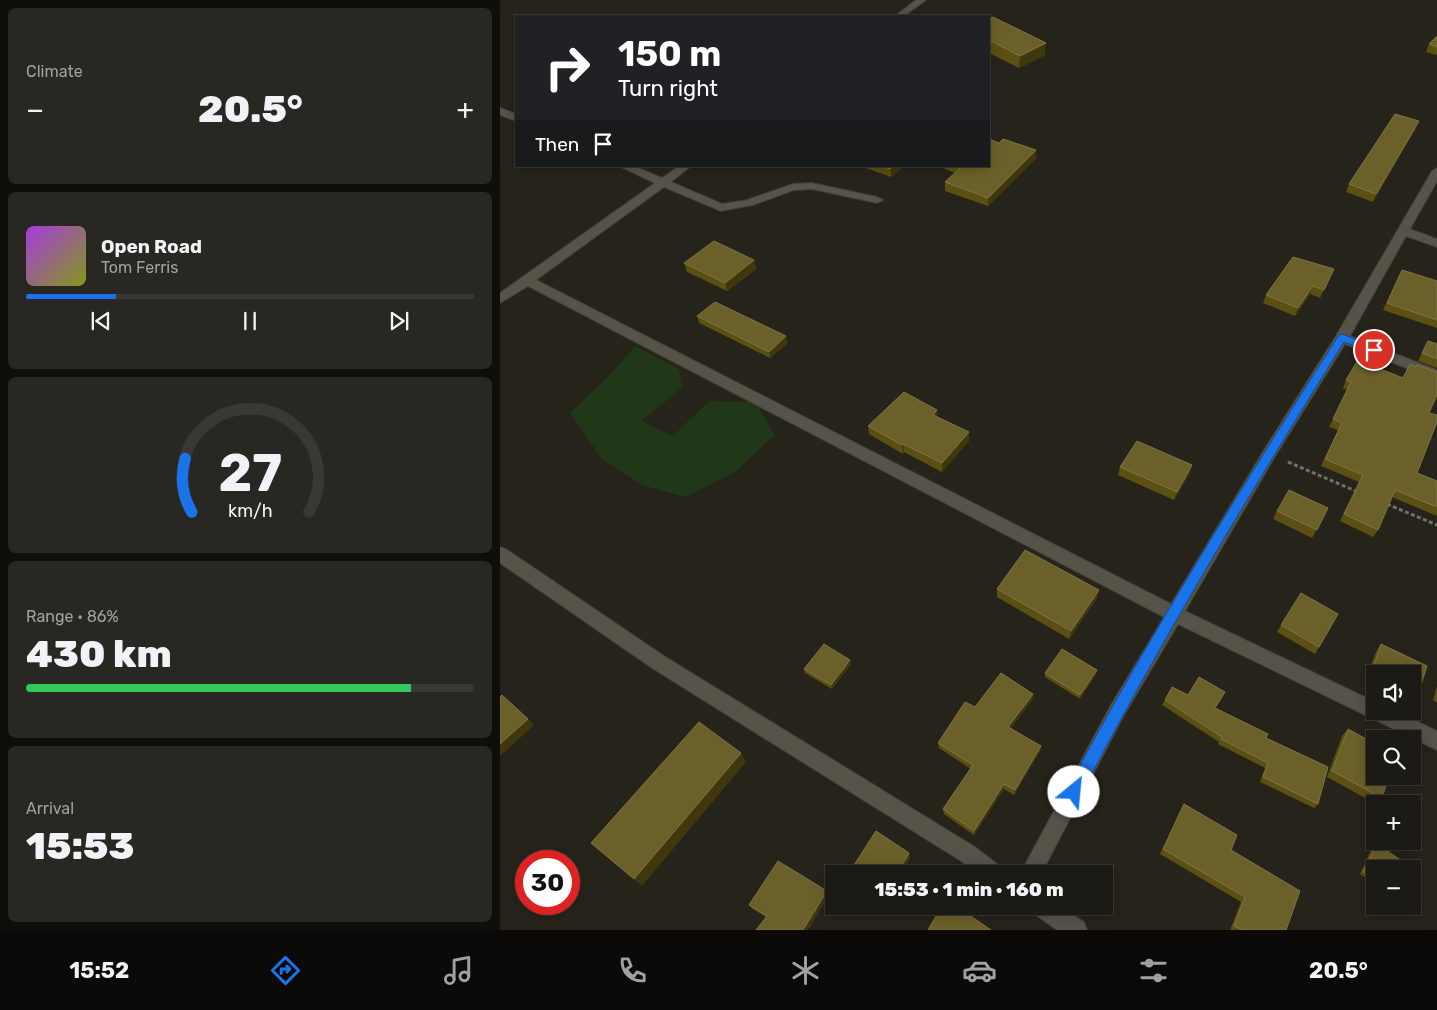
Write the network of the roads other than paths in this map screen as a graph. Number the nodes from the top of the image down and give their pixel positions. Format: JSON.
{"nodes":[{"id":1,"x":922,"y":0,"type":"edge"},
{"id":2,"x":900,"y":15,"type":"edge"},
{"id":3,"x":500,"y":111,"type":"edge"},
{"id":4,"x":515,"y":118,"type":"edge"},
{"id":5,"x":626,"y":167,"type":"edge"},
{"id":6,"x":685,"y":167,"type":"edge"},
{"id":7,"x":1437,"y":170,"type":"edge"},
{"id":8,"x":662,"y":183,"type":"junction"},
{"id":9,"x":877,"y":200,"type":"dead end"},
{"id":10,"x":1403,"y":231,"type":"junction"},
{"id":11,"x":1437,"y":243,"type":"edge"},
{"id":12,"x":500,"y":285,"type":"edge"},
{"id":13,"x":521,"y":286,"type":"junction"},
{"id":14,"x":500,"y":299,"type":"edge"},
{"id":15,"x":1342,"y":338,"type":"junction"},
{"id":16,"x":1437,"y":375,"type":"edge"},
{"id":17,"x":500,"y":554,"type":"edge"},
{"id":18,"x":1175,"y":614,"type":"junction"},
{"id":19,"x":1366,"y":707,"type":"edge"},
{"id":20,"x":1394,"y":720,"type":"edge"},
{"id":21,"x":1437,"y":741,"type":"edge"},
{"id":22,"x":982,"y":865,"type":"edge"},
{"id":23,"x":1035,"y":865,"type":"edge"},
{"id":24,"x":1054,"y":915,"type":"edge"},
{"id":25,"x":1076,"y":930,"type":"edge"}],
"edges":[{"from":1,"to":2,"type":"street"},
{"from":3,"to":4,"type":"street"},
{"from":5,"to":8,"type":"street"},
{"from":6,"to":8,"type":"street"},
{"from":7,"to":10,"type":"street"},
{"from":8,"to":9,"type":"street"},
{"from":8,"to":13,"type":"street"},
{"from":10,"to":11,"type":"street"},
{"from":10,"to":15,"type":"street"},
{"from":12,"to":13,"type":"street"},
{"from":13,"to":14,"type":"street"},
{"from":13,"to":18,"type":"street"},
{"from":15,"to":16,"type":"street"},
{"from":15,"to":18,"type":"street"},
{"from":17,"to":22,"type":"street"},
{"from":18,"to":19,"type":"street"},
{"from":18,"to":23,"type":"street"},
{"from":20,"to":21,"type":"street"},
{"from":24,"to":25,"type":"street"}]}
